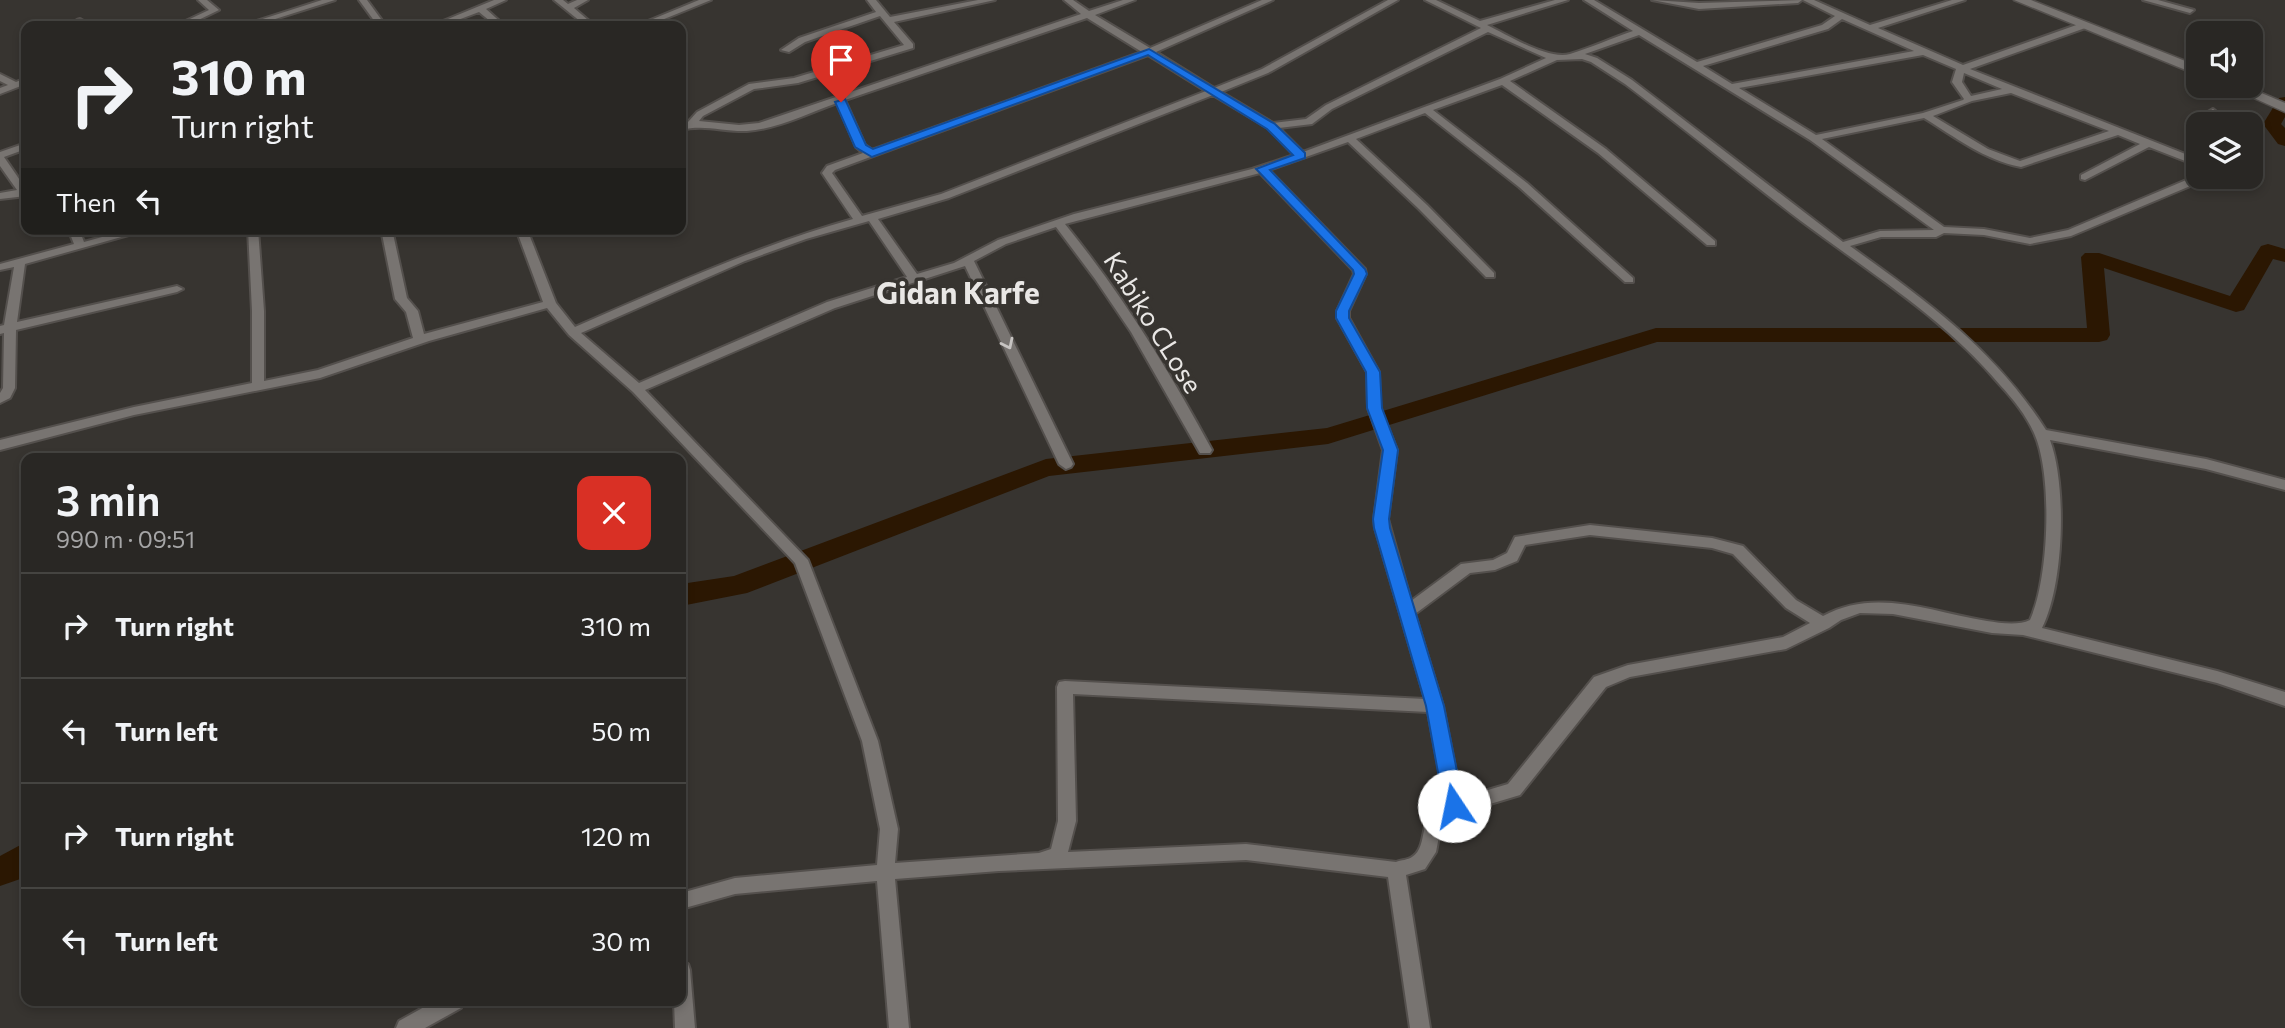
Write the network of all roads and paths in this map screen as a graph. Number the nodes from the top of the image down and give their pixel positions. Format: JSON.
{"nodes":[{"id":1,"x":202,"y":0,"type":"edge"},
{"id":2,"x":331,"y":0,"type":"edge"},
{"id":3,"x":363,"y":0,"type":"edge"},
{"id":4,"x":502,"y":0,"type":"edge"},
{"id":5,"x":558,"y":0,"type":"edge"},
{"id":6,"x":584,"y":0,"type":"edge"},
{"id":7,"x":707,"y":0,"type":"edge"},
{"id":8,"x":871,"y":0,"type":"edge"},
{"id":9,"x":991,"y":0,"type":"edge"},
{"id":10,"x":1068,"y":0,"type":"edge"},
{"id":11,"x":1131,"y":0,"type":"edge"},
{"id":12,"x":1269,"y":0,"type":"edge"},
{"id":13,"x":1394,"y":0,"type":"edge"},
{"id":14,"x":1430,"y":0,"type":"edge"},
{"id":15,"x":1564,"y":0,"type":"edge"},
{"id":16,"x":1588,"y":0,"type":"edge"},
{"id":17,"x":1656,"y":0,"type":"edge"},
{"id":18,"x":1798,"y":0,"type":"edge"},
{"id":19,"x":1807,"y":0,"type":"edge"},
{"id":20,"x":1961,"y":0,"type":"edge"},
{"id":21,"x":2020,"y":0,"type":"edge"},
{"id":22,"x":2147,"y":0,"type":"edge"},
{"id":23,"x":2036,"y":3,"type":"edge"},
{"id":24,"x":569,"y":6,"type":"junction"},
{"id":25,"x":480,"y":8,"type":"junction"},
{"id":26,"x":2190,"y":10,"type":"dead end"},
{"id":27,"x":1088,"y":15,"type":"junction"},
{"id":28,"x":1842,"y":15,"type":"junction"},
{"id":29,"x":886,"y":17,"type":"junction"},
{"id":30,"x":190,"y":21,"type":"edge"},
{"id":31,"x":262,"y":21,"type":"edge"},
{"id":32,"x":376,"y":21,"type":"edge"},
{"id":33,"x":448,"y":21,"type":"edge"},
{"id":34,"x":495,"y":21,"type":"edge"},
{"id":35,"x":584,"y":21,"type":"edge"},
{"id":36,"x":653,"y":21,"type":"edge"},
{"id":37,"x":2085,"y":25,"type":"junction"},
{"id":38,"x":1484,"y":26,"type":"junction"},
{"id":39,"x":1870,"y":28,"type":"junction"},
{"id":40,"x":1641,"y":31,"type":"junction"},
{"id":41,"x":786,"y":50,"type":"dead end"},
{"id":42,"x":1149,"y":52,"type":"junction"},
{"id":43,"x":1922,"y":52,"type":"junction"},
{"id":44,"x":1575,"y":55,"type":"junction"},
{"id":45,"x":1555,"y":57,"type":"junction"},
{"id":46,"x":1698,"y":65,"type":"junction"},
{"id":47,"x":2186,"y":66,"type":"edge"},
{"id":48,"x":1961,"y":69,"type":"junction"},
{"id":49,"x":0,"y":77,"type":"edge"},
{"id":50,"x":1503,"y":80,"type":"junction"},
{"id":51,"x":21,"y":83,"type":"edge"},
{"id":52,"x":15,"y":85,"type":"junction"},
{"id":53,"x":1732,"y":87,"type":"junction"},
{"id":54,"x":1214,"y":90,"type":"junction"},
{"id":55,"x":2012,"y":90,"type":"junction"},
{"id":56,"x":0,"y":91,"type":"edge"},
{"id":57,"x":2262,"y":98,"type":"edge"},
{"id":58,"x":1969,"y":99,"type":"junction"},
{"id":59,"x":841,"y":102,"type":"junction"},
{"id":60,"x":2285,"y":108,"type":"edge"},
{"id":61,"x":1426,"y":109,"type":"junction"},
{"id":62,"x":1925,"y":115,"type":"junction"},
{"id":63,"x":692,"y":123,"type":"junction"},
{"id":64,"x":686,"y":125,"type":"edge"},
{"id":65,"x":1271,"y":127,"type":"junction"},
{"id":66,"x":2117,"y":132,"type":"junction"},
{"id":67,"x":1349,"y":138,"type":"junction"},
{"id":68,"x":1814,"y":138,"type":"junction"},
{"id":69,"x":2147,"y":144,"type":"junction"},
{"id":70,"x":21,"y":148,"type":"edge"},
{"id":71,"x":872,"y":154,"type":"junction"},
{"id":72,"x":1301,"y":156,"type":"junction"},
{"id":73,"x":0,"y":157,"type":"edge"},
{"id":74,"x":2186,"y":159,"type":"edge"},
{"id":75,"x":1262,"y":169,"type":"junction"},
{"id":76,"x":2085,"y":177,"type":"dead end"},
{"id":77,"x":2186,"y":184,"type":"edge"},
{"id":78,"x":21,"y":186,"type":"edge"},
{"id":79,"x":21,"y":193,"type":"edge"},
{"id":80,"x":0,"y":197,"type":"edge"},
{"id":81,"x":865,"y":218,"type":"junction"},
{"id":82,"x":1058,"y":223,"type":"junction"},
{"id":83,"x":1941,"y":230,"type":"junction"},
{"id":84,"x":75,"y":235,"type":"edge"},
{"id":85,"x":122,"y":235,"type":"edge"},
{"id":86,"x":253,"y":235,"type":"edge"},
{"id":87,"x":387,"y":235,"type":"edge"},
{"id":88,"x":523,"y":235,"type":"edge"},
{"id":89,"x":1712,"y":243,"type":"dead end"},
{"id":90,"x":80,"y":246,"type":"junction"},
{"id":91,"x":1840,"y":246,"type":"junction"},
{"id":92,"x":968,"y":260,"type":"junction"},
{"id":93,"x":20,"y":262,"type":"junction"},
{"id":94,"x":0,"y":267,"type":"edge"},
{"id":95,"x":1490,"y":275,"type":"dead end"},
{"id":96,"x":914,"y":279,"type":"junction"},
{"id":97,"x":1629,"y":280,"type":"dead end"},
{"id":98,"x":177,"y":289,"type":"dead end"},
{"id":99,"x":550,"y":303,"type":"junction"},
{"id":100,"x":5,"y":329,"type":"edge"},
{"id":101,"x":573,"y":332,"type":"junction"},
{"id":102,"x":420,"y":340,"type":"junction"},
{"id":103,"x":258,"y":386,"type":"junction"},
{"id":104,"x":637,"y":389,"type":"junction"},
{"id":105,"x":0,"y":399,"type":"edge"},
{"id":106,"x":2042,"y":433,"type":"junction"},
{"id":107,"x":0,"y":445,"type":"edge"},
{"id":108,"x":1205,"y":450,"type":"dead end"},
{"id":109,"x":1066,"y":464,"type":"dead end"},
{"id":110,"x":2285,"y":485,"type":"edge"},
{"id":111,"x":1406,"y":613,"type":"junction"},
{"id":112,"x":1824,"y":624,"type":"junction"},
{"id":113,"x":2026,"y":630,"type":"junction"},
{"id":114,"x":2285,"y":699,"type":"edge"},
{"id":115,"x":1435,"y":706,"type":"junction"},
{"id":116,"x":1454,"y":806,"type":"junction"},
{"id":117,"x":999,"y":863,"type":"junction"},
{"id":118,"x":1396,"y":870,"type":"junction"},
{"id":119,"x":885,"y":872,"type":"junction"},
{"id":120,"x":686,"y":900,"type":"edge"},
{"id":121,"x":445,"y":1006,"type":"edge"},
{"id":122,"x":683,"y":1006,"type":"edge"},
{"id":123,"x":406,"y":1028,"type":"edge"},
{"id":124,"x":685,"y":1028,"type":"edge"},
{"id":125,"x":900,"y":1028,"type":"edge"},
{"id":126,"x":1420,"y":1028,"type":"edge"}],
"edges":[{"from":1,"to":30,"type":"street"},
{"from":2,"to":31,"type":"street"},
{"from":3,"to":32,"type":"street"},
{"from":4,"to":25,"type":"street"},
{"from":5,"to":24,"type":"street"},
{"from":6,"to":24,"type":"street"},
{"from":7,"to":36,"type":"street"},
{"from":8,"to":29,"type":"street"},
{"from":9,"to":29,"type":"street"},
{"from":10,"to":27,"type":"street"},
{"from":11,"to":27,"type":"street"},
{"from":12,"to":42,"type":"street"},
{"from":13,"to":54,"type":"street"},
{"from":14,"to":38,"type":"street"},
{"from":15,"to":38,"type":"street"},
{"from":16,"to":40,"type":"street"},
{"from":17,"to":18,"type":"street"},
{"from":19,"to":28,"type":"street"},
{"from":20,"to":39,"type":"street"},
{"from":21,"to":23,"type":"street"},
{"from":22,"to":26,"type":"street"},
{"from":23,"to":37,"type":"street"},
{"from":24,"to":35,"type":"street"},
{"from":25,"to":33,"type":"street"},
{"from":25,"to":34,"type":"street"},
{"from":27,"to":42,"type":"street"},
{"from":27,"to":59,"type":"street"},
{"from":28,"to":39,"type":"street"},
{"from":28,"to":46,"type":"street"},
{"from":29,"to":41,"type":"street"},
{"from":29,"to":63,"type":"street"},
{"from":37,"to":47,"type":"street"},
{"from":37,"to":48,"type":"street"},
{"from":38,"to":45,"type":"street"},
{"from":38,"to":65,"type":"street"},
{"from":39,"to":43,"type":"street"},
{"from":40,"to":44,"type":"street"},
{"from":40,"to":46,"type":"street"},
{"from":42,"to":54,"type":"street"},
{"from":42,"to":71,"type":"street"},
{"from":43,"to":48,"type":"street"},
{"from":43,"to":53,"type":"street"},
{"from":44,"to":45,"type":"street"},
{"from":44,"to":91,"type":"street"},
{"from":45,"to":50,"type":"street"},
{"from":46,"to":53,"type":"street"},
{"from":48,"to":55,"type":"street"},
{"from":48,"to":58,"type":"street"},
{"from":49,"to":52,"type":"street"},
{"from":50,"to":61,"type":"street"},
{"from":50,"to":89,"type":"street"},
{"from":51,"to":52,"type":"street"},
{"from":52,"to":56,"type":"street"},
{"from":53,"to":68,"type":"street"},
{"from":54,"to":65,"type":"street"},
{"from":54,"to":81,"type":"street"},
{"from":55,"to":58,"type":"street"},
{"from":55,"to":66,"type":"street"},
{"from":57,"to":60,"type":"street"},
{"from":58,"to":62,"type":"street"},
{"from":59,"to":63,"type":"street"},
{"from":59,"to":71,"type":"street"},
{"from":61,"to":67,"type":"street"},
{"from":61,"to":97,"type":"street"},
{"from":62,"to":66,"type":"street"},
{"from":62,"to":68,"type":"street"},
{"from":63,"to":64,"type":"street"},
{"from":65,"to":72,"type":"street"},
{"from":66,"to":69,"type":"street"},
{"from":67,"to":72,"type":"street"},
{"from":67,"to":95,"type":"street"},
{"from":68,"to":83,"type":"street"},
{"from":69,"to":74,"type":"street"},
{"from":69,"to":76,"type":"street"},
{"from":70,"to":73,"type":"street"},
{"from":71,"to":81,"type":"street"},
{"from":72,"to":75,"type":"street"},
{"from":73,"to":78,"type":"street"},
{"from":75,"to":82,"type":"street"},
{"from":75,"to":111,"type":"street"},
{"from":77,"to":83,"type":"street"},
{"from":79,"to":80,"type":"street"},
{"from":81,"to":96,"type":"street"},
{"from":81,"to":101,"type":"street"},
{"from":82,"to":92,"type":"street"},
{"from":82,"to":108,"type":"street","name":"Kabiko CLose"},
{"from":83,"to":91,"type":"street"},
{"from":84,"to":90,"type":"street"},
{"from":85,"to":90,"type":"street"},
{"from":86,"to":103,"type":"street"},
{"from":87,"to":102,"type":"street"},
{"from":88,"to":99,"type":"street"},
{"from":90,"to":93,"type":"street"},
{"from":91,"to":106,"type":"street"},
{"from":92,"to":96,"type":"street"},
{"from":92,"to":109,"type":"street","one_way":true},
{"from":93,"to":94,"type":"street"},
{"from":93,"to":100,"type":"street"},
{"from":96,"to":104,"type":"street"},
{"from":98,"to":100,"type":"street"},
{"from":99,"to":101,"type":"street"},
{"from":99,"to":102,"type":"street"},
{"from":100,"to":105,"type":"street"},
{"from":101,"to":104,"type":"street"},
{"from":102,"to":103,"type":"street"},
{"from":103,"to":107,"type":"street"},
{"from":104,"to":119,"type":"street"},
{"from":106,"to":110,"type":"street"},
{"from":106,"to":113,"type":"street"},
{"from":111,"to":112,"type":"street"},
{"from":111,"to":115,"type":"street"},
{"from":112,"to":113,"type":"street"},
{"from":112,"to":116,"type":"street"},
{"from":113,"to":114,"type":"street"},
{"from":115,"to":116,"type":"street"},
{"from":115,"to":117,"type":"street"},
{"from":116,"to":118,"type":"street"},
{"from":117,"to":118,"type":"street"},
{"from":117,"to":119,"type":"street"},
{"from":118,"to":126,"type":"street"},
{"from":119,"to":120,"type":"street"},
{"from":119,"to":125,"type":"street"},
{"from":121,"to":123,"type":"street"},
{"from":122,"to":124,"type":"street"}]}
